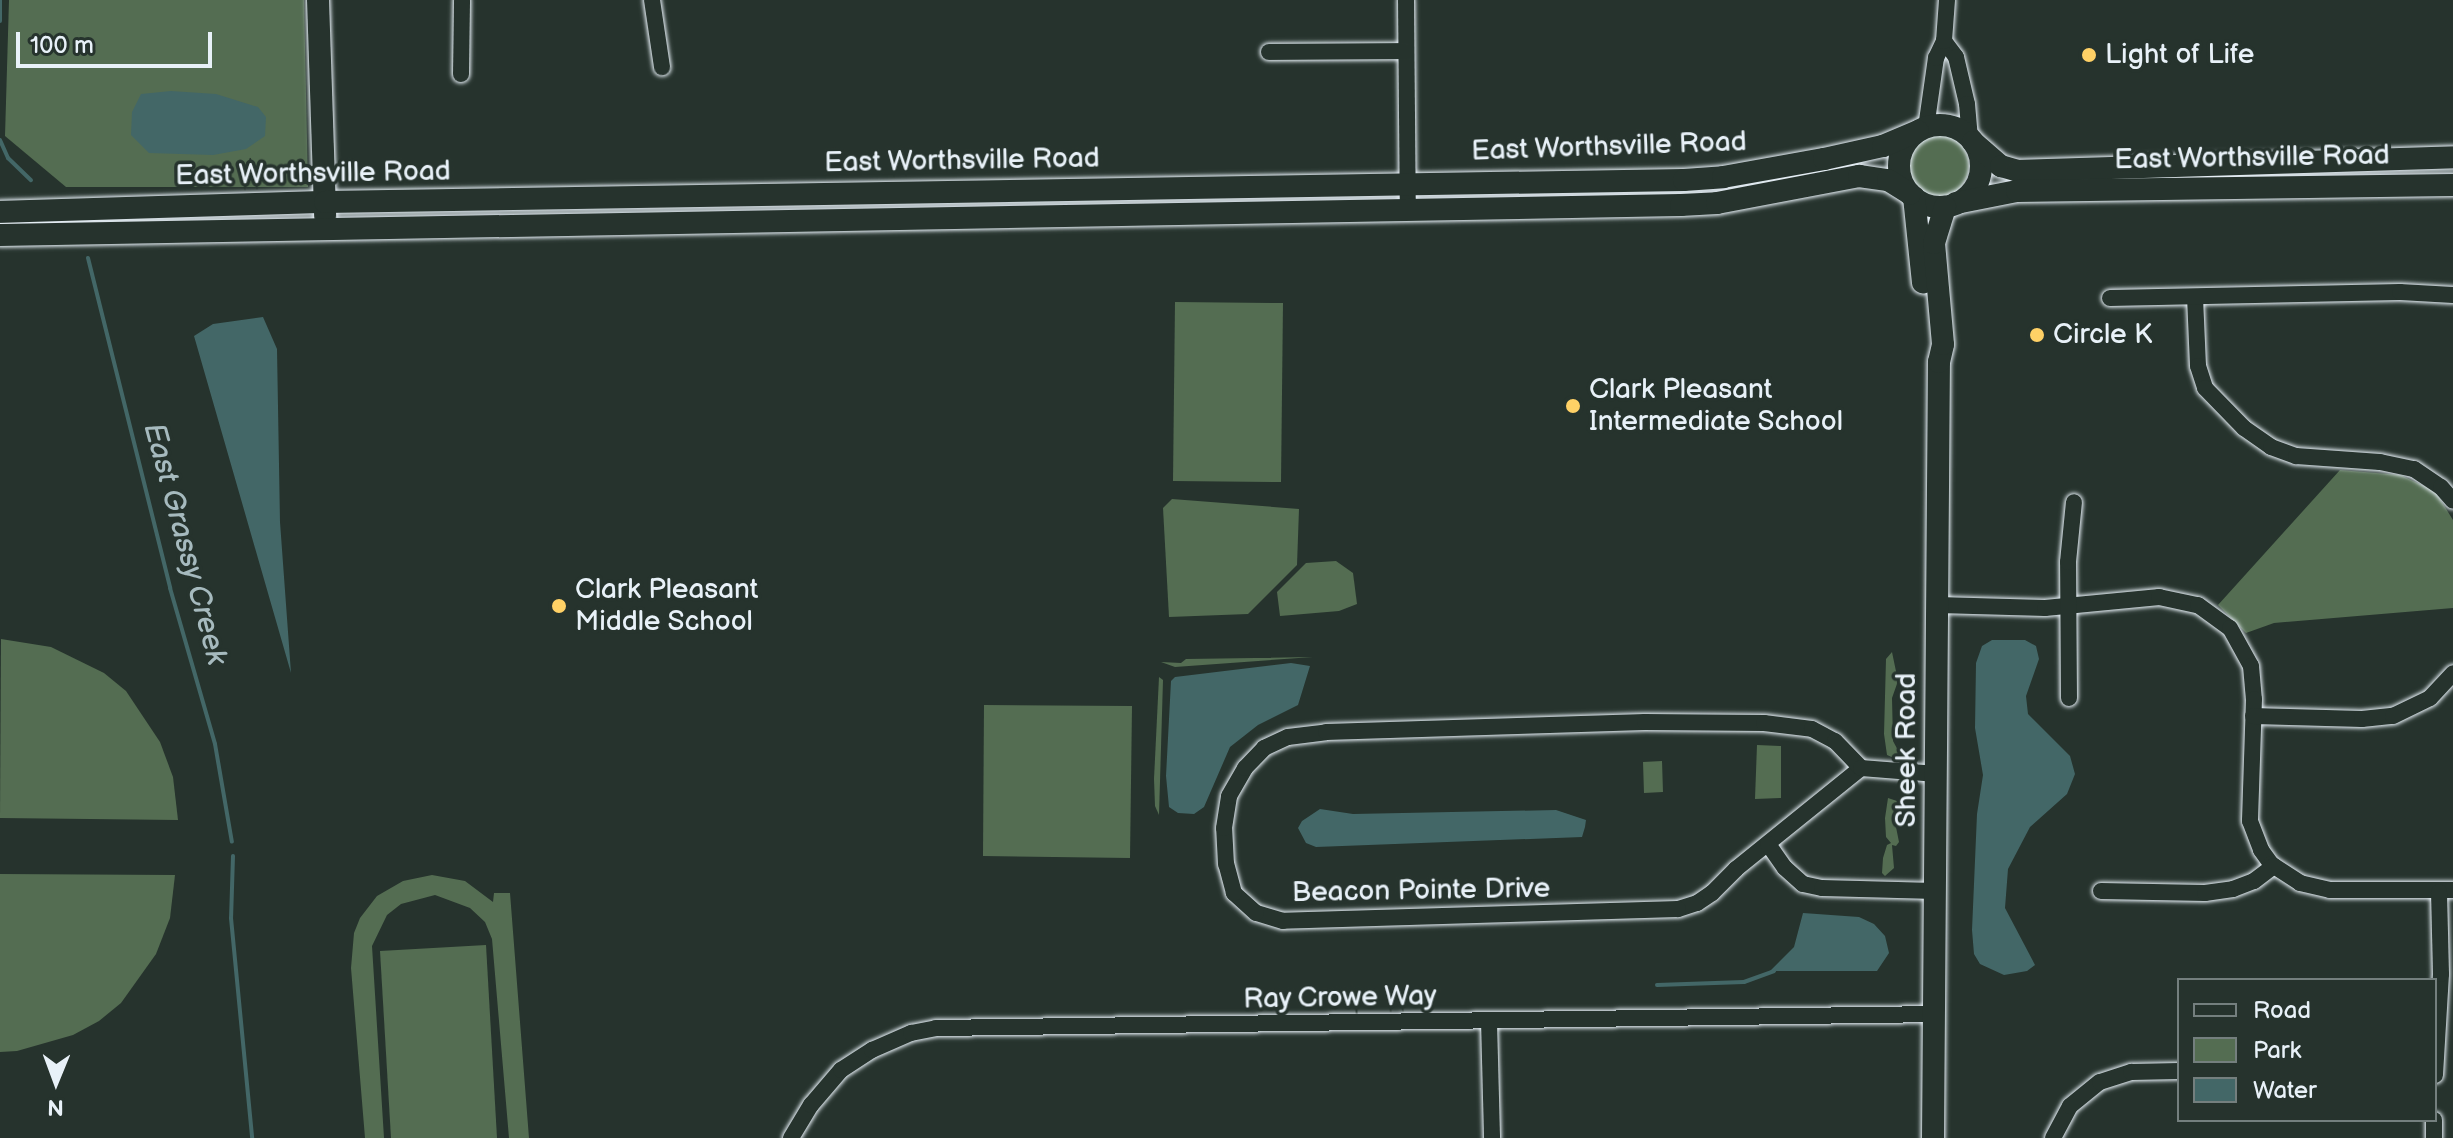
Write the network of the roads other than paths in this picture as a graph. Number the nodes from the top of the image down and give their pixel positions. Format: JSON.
{"nodes":[{"id":1,"x":318,"y":0,"type":"edge"},
{"id":2,"x":462,"y":0,"type":"edge"},
{"id":3,"x":652,"y":0,"type":"edge"},
{"id":4,"x":1406,"y":0,"type":"edge"},
{"id":5,"x":1947,"y":0,"type":"edge"},
{"id":6,"x":1944,"y":41,"type":"junction"},
{"id":7,"x":1406,"y":51,"type":"junction"},
{"id":8,"x":1269,"y":52,"type":"dead end"},
{"id":9,"x":662,"y":67,"type":"dead end"},
{"id":10,"x":461,"y":74,"type":"dead end"},
{"id":11,"x":1922,"y":130,"type":"junction"},
{"id":12,"x":1971,"y":140,"type":"junction"},
{"id":13,"x":2453,"y":157,"type":"edge"},
{"id":14,"x":1407,"y":183,"type":"junction"},
{"id":15,"x":2453,"y":185,"type":"edge"},
{"id":16,"x":1912,"y":196,"type":"junction"},
{"id":17,"x":325,"y":202,"type":"junction"},
{"id":18,"x":1950,"y":205,"type":"junction"},
{"id":19,"x":1408,"y":210,"type":"junction"},
{"id":20,"x":0,"y":212,"type":"edge"},
{"id":21,"x":324,"y":230,"type":"junction"},
{"id":22,"x":0,"y":235,"type":"edge"},
{"id":23,"x":2453,"y":295,"type":"edge"},
{"id":24,"x":2195,"y":297,"type":"junction"},
{"id":25,"x":2110,"y":298,"type":"dead end"},
{"id":26,"x":1939,"y":362,"type":"junction"},
{"id":27,"x":2453,"y":501,"type":"edge"},
{"id":28,"x":2074,"y":502,"type":"dead end"},
{"id":29,"x":1938,"y":605,"type":"junction"},
{"id":30,"x":2068,"y":607,"type":"junction"},
{"id":31,"x":2453,"y":673,"type":"edge"},
{"id":32,"x":2069,"y":698,"type":"dead end"},
{"id":33,"x":2253,"y":716,"type":"junction"},
{"id":34,"x":1861,"y":768,"type":"junction"},
{"id":35,"x":1937,"y":774,"type":"junction"},
{"id":36,"x":1768,"y":844,"type":"junction"},
{"id":37,"x":2274,"y":866,"type":"junction"},
{"id":38,"x":1935,"y":891,"type":"junction"},
{"id":39,"x":2101,"y":891,"type":"dead end"},
{"id":40,"x":2446,"y":891,"type":"edge"},
{"id":41,"x":1935,"y":1014,"type":"junction"},
{"id":42,"x":1489,"y":1021,"type":"junction"},
{"id":43,"x":2437,"y":1035,"type":"edge"},
{"id":44,"x":2177,"y":1071,"type":"edge"},
{"id":45,"x":791,"y":1138,"type":"edge"},
{"id":46,"x":1492,"y":1138,"type":"edge"},
{"id":47,"x":1933,"y":1138,"type":"edge"},
{"id":48,"x":2053,"y":1138,"type":"edge"}],
"edges":[{"from":1,"to":17,"type":"main road"},
{"from":2,"to":10,"type":"street"},
{"from":3,"to":9,"type":"street"},
{"from":4,"to":7,"type":"street"},
{"from":5,"to":6,"type":"street"},
{"from":6,"to":11,"type":"street"},
{"from":6,"to":12,"type":"street"},
{"from":7,"to":8,"type":"street"},
{"from":7,"to":14,"type":"street"},
{"from":11,"to":12,"type":"main road"},
{"from":11,"to":14,"type":"main road","name":"East Worthsville Road"},
{"from":11,"to":16,"type":"main road"},
{"from":12,"to":13,"type":"main road","name":"East Worthsville Road"},
{"from":12,"to":18,"type":"main road"},
{"from":14,"to":17,"type":"main road","name":"East Worthsville Road"},
{"from":14,"to":19,"type":"street"},
{"from":15,"to":18,"type":"main road","name":"East Worthsville Road"},
{"from":16,"to":18,"type":"main road"},
{"from":16,"to":19,"type":"main road","name":"East Worthsville Road"},
{"from":16,"to":26,"type":"main road","name":"Sheek Road"},
{"from":17,"to":20,"type":"main road","name":"East Worthsville Road"},
{"from":17,"to":21,"type":"main road"},
{"from":18,"to":26,"type":"main road","name":"Sheek Road"},
{"from":19,"to":21,"type":"main road","name":"East Worthsville Road"},
{"from":21,"to":22,"type":"main road","name":"East Worthsville Road"},
{"from":23,"to":24,"type":"street"},
{"from":24,"to":25,"type":"street"},
{"from":24,"to":27,"type":"street"},
{"from":26,"to":29,"type":"main road","name":"Sheek Road"},
{"from":28,"to":30,"type":"street"},
{"from":29,"to":30,"type":"street"},
{"from":29,"to":35,"type":"main road","name":"Sheek Road"},
{"from":30,"to":32,"type":"street"},
{"from":30,"to":33,"type":"street"},
{"from":31,"to":33,"type":"street"},
{"from":33,"to":37,"type":"street"},
{"from":34,"to":35,"type":"street"},
{"from":34,"to":36,"type":"street","name":"Beacon Pointe Drive"},
{"from":34,"to":36,"type":"street","name":"Beacon Pointe Drive"},
{"from":35,"to":38,"type":"main road","name":"Sheek Road"},
{"from":36,"to":38,"type":"street"},
{"from":37,"to":39,"type":"street"},
{"from":37,"to":40,"type":"street"},
{"from":38,"to":41,"type":"main road","name":"Sheek Road"},
{"from":40,"to":43,"type":"street"},
{"from":41,"to":42,"type":"street","name":"Ray Crowe Way"},
{"from":41,"to":47,"type":"main road","name":"Sheek Road"},
{"from":42,"to":45,"type":"street","name":"Ray Crowe Way"},
{"from":42,"to":46,"type":"street"},
{"from":44,"to":48,"type":"street"}]}
